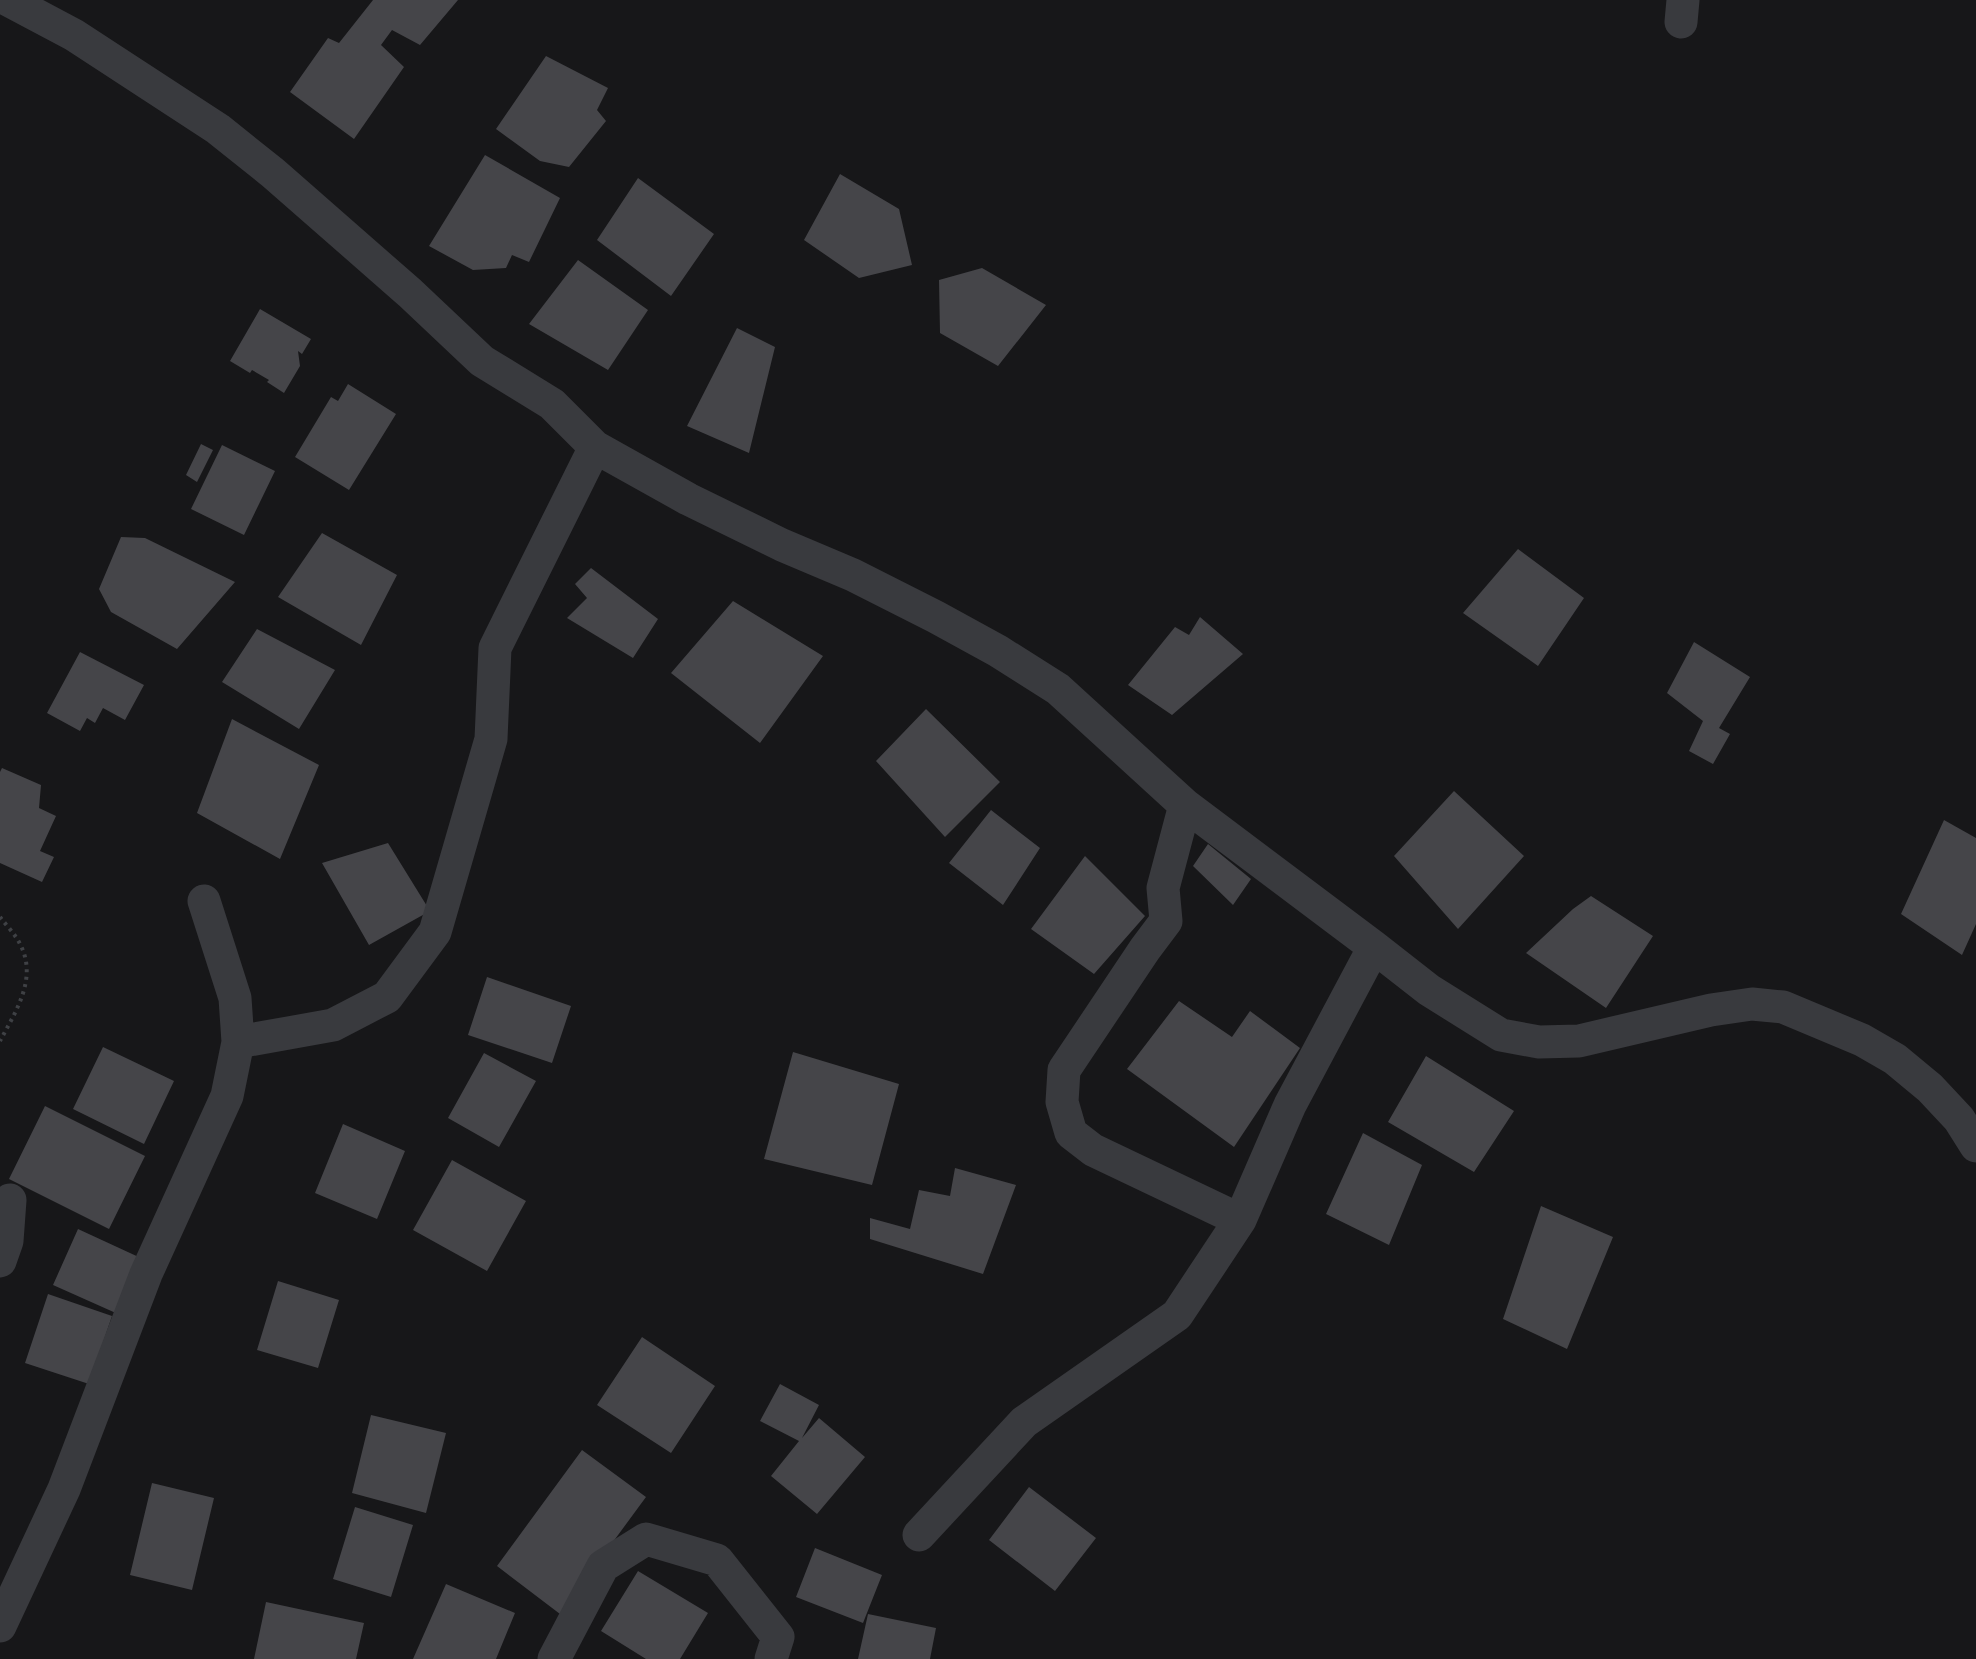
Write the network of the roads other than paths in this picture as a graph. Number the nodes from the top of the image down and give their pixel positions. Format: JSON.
{"nodes":[{"id":1,"x":8,"y":0,"type":"edge"},
{"id":2,"x":595,"y":447,"type":"junction"},
{"id":3,"x":1185,"y":805,"type":"junction"},
{"id":4,"x":204,"y":901,"type":"dead end"},
{"id":5,"x":1374,"y":947,"type":"junction"},
{"id":6,"x":238,"y":1042,"type":"junction"},
{"id":7,"x":1976,"y":1146,"type":"edge"},
{"id":8,"x":10,"y":1200,"type":"dead end"},
{"id":9,"x":1240,"y":1220,"type":"junction"},
{"id":10,"x":0,"y":1261,"type":"edge"},
{"id":11,"x":919,"y":1535,"type":"dead end"},
{"id":12,"x":0,"y":1626,"type":"edge"},
{"id":13,"x":554,"y":1659,"type":"edge"},
{"id":14,"x":771,"y":1659,"type":"edge"}],
"edges":[{"from":1,"to":2,"type":"street"},
{"from":2,"to":3,"type":"street"},
{"from":2,"to":6,"type":"street"},
{"from":3,"to":5,"type":"street"},
{"from":3,"to":9,"type":"street"},
{"from":4,"to":6,"type":"street"},
{"from":5,"to":7,"type":"street"},
{"from":5,"to":9,"type":"street"},
{"from":6,"to":12,"type":"street"},
{"from":8,"to":10,"type":"street"},
{"from":9,"to":11,"type":"street"},
{"from":13,"to":14,"type":"street"}]}
